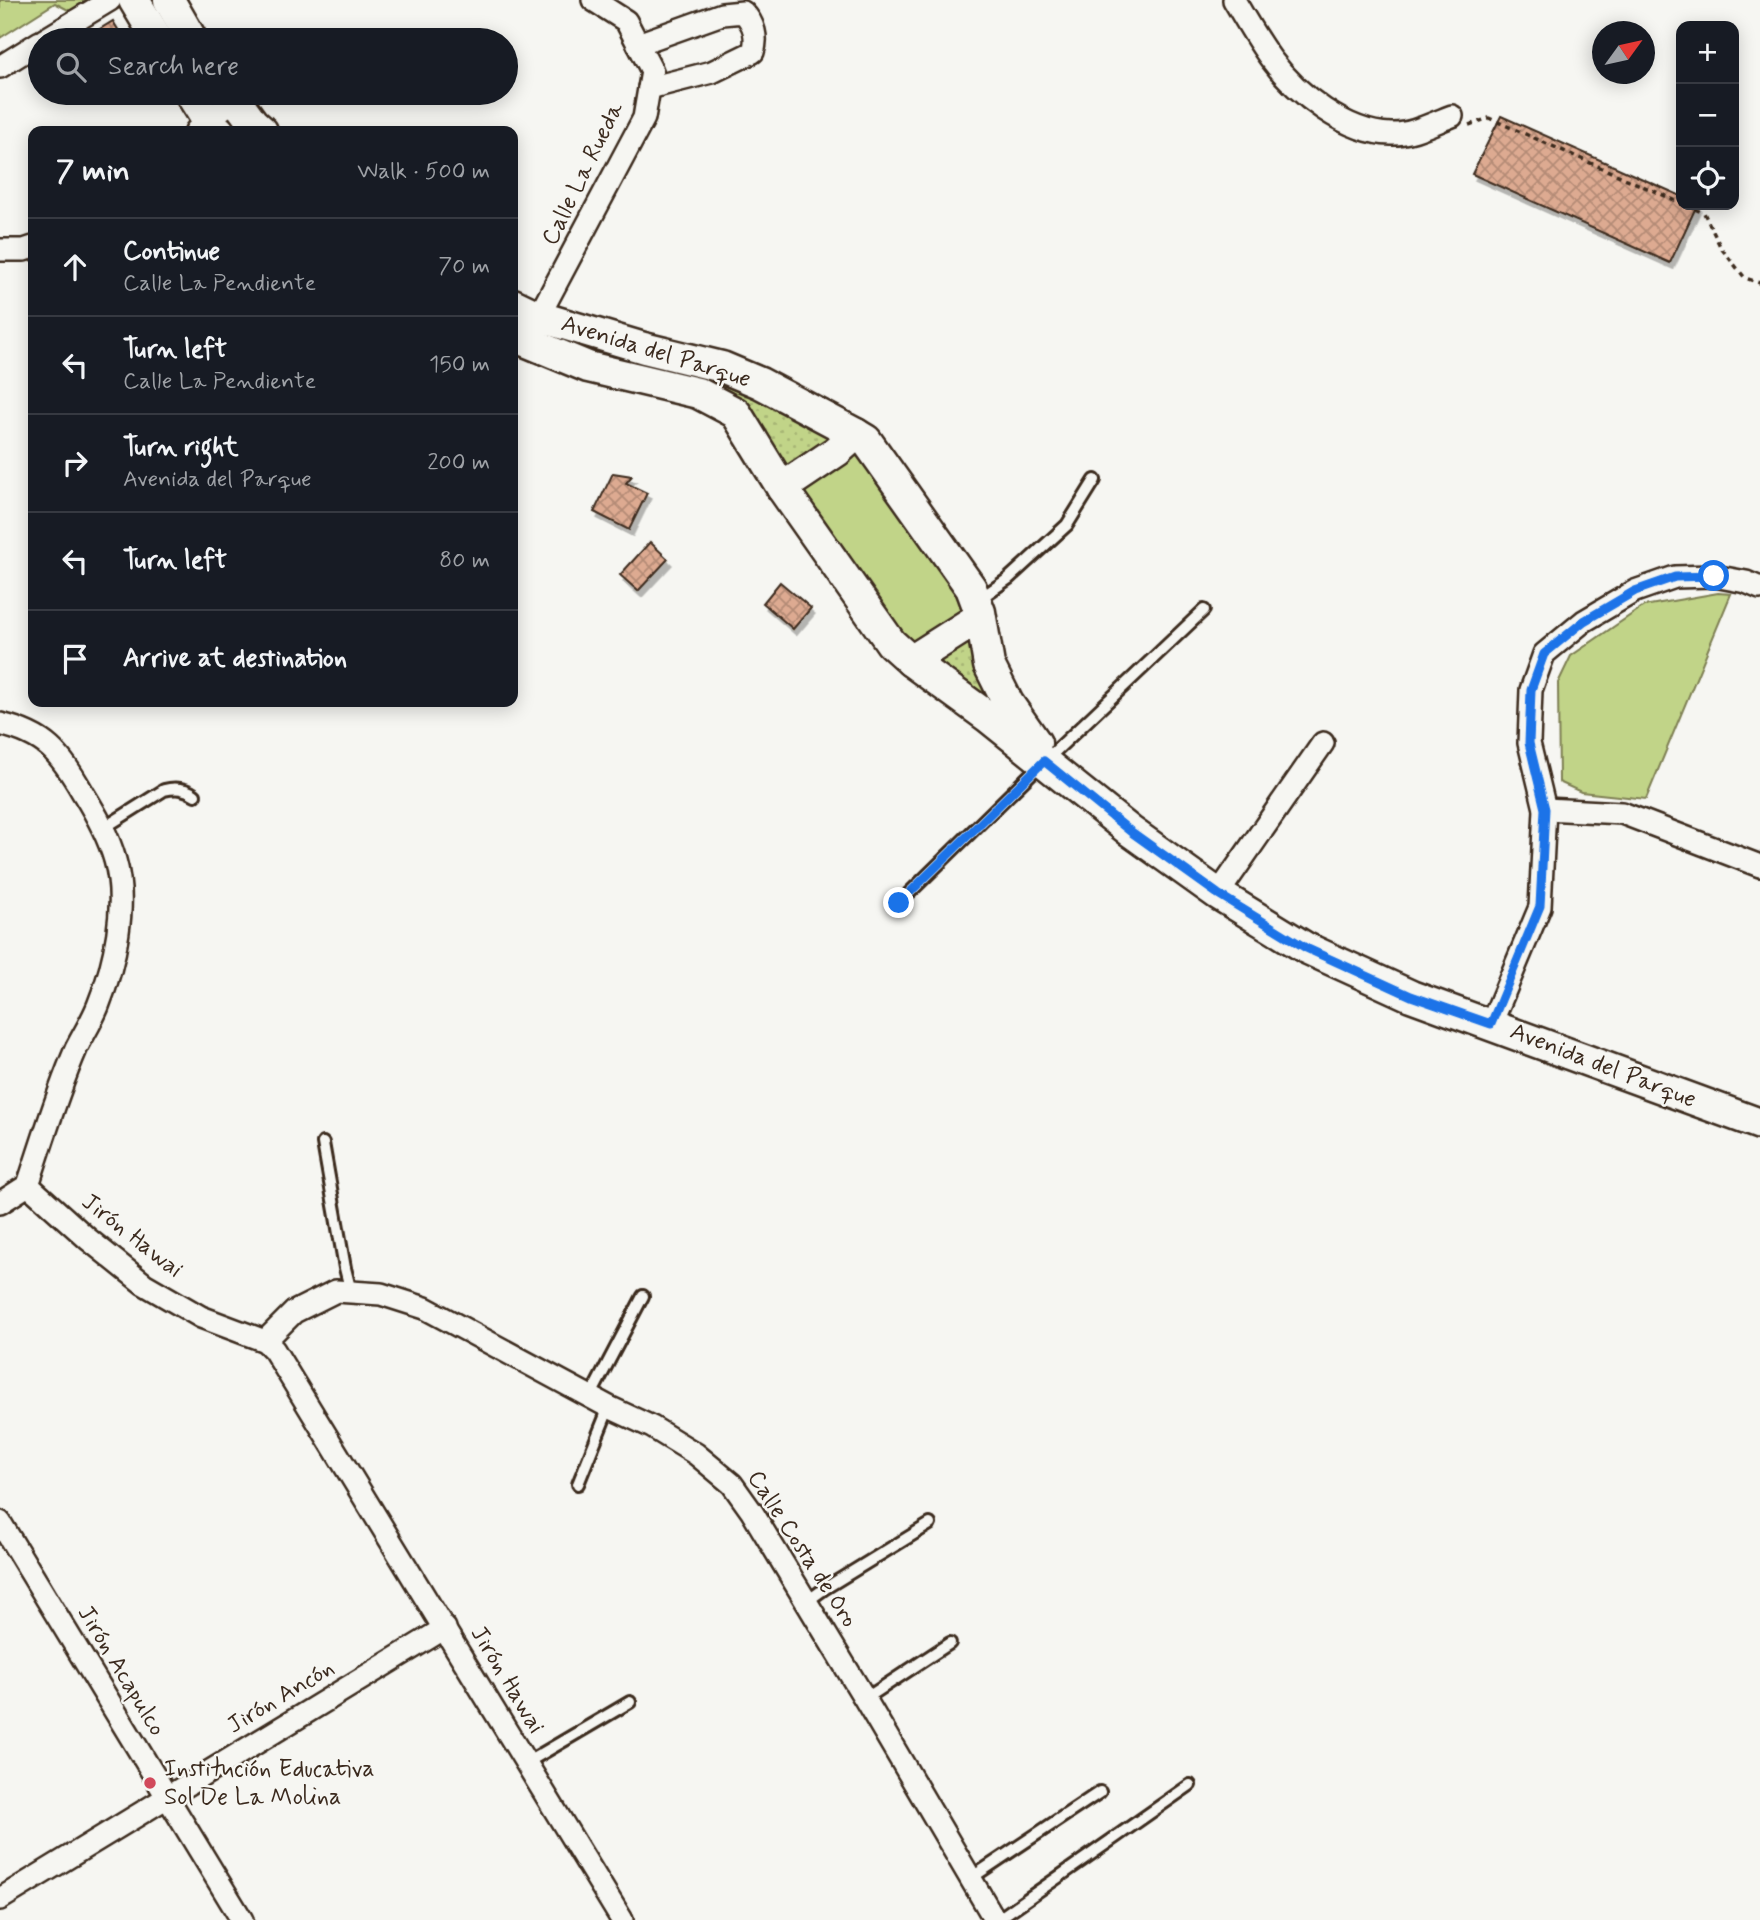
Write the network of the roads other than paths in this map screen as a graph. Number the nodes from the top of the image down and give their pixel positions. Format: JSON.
{"nodes":[{"id":1,"x":110,"y":0,"type":"edge"},
{"id":2,"x":134,"y":0,"type":"edge"},
{"id":3,"x":169,"y":0,"type":"edge"},
{"id":4,"x":593,"y":0,"type":"edge"},
{"id":5,"x":1234,"y":0,"type":"edge"},
{"id":6,"x":64,"y":28,"type":"edge"},
{"id":7,"x":151,"y":28,"type":"edge"},
{"id":8,"x":185,"y":28,"type":"edge"},
{"id":9,"x":638,"y":44,"type":"junction"},
{"id":10,"x":28,"y":50,"type":"edge"},
{"id":11,"x":0,"y":67,"type":"edge"},
{"id":12,"x":649,"y":88,"type":"junction"},
{"id":13,"x":196,"y":105,"type":"edge"},
{"id":14,"x":225,"y":105,"type":"edge"},
{"id":15,"x":240,"y":105,"type":"edge"},
{"id":16,"x":1452,"y":116,"type":"road end"},
{"id":17,"x":206,"y":126,"type":"edge"},
{"id":18,"x":208,"y":126,"type":"edge"},
{"id":19,"x":256,"y":126,"type":"edge"},
{"id":20,"x":28,"y":249,"type":"edge"},
{"id":21,"x":0,"y":250,"type":"edge"},
{"id":22,"x":518,"y":316,"type":"edge"},
{"id":23,"x":525,"y":332,"type":"edge"},
{"id":24,"x":856,"y":434,"type":"junction"},
{"id":25,"x":1095,"y":480,"type":"dead end"},
{"id":26,"x":782,"y":488,"type":"junction"},
{"id":27,"x":1760,"y":589,"type":"edge"},
{"id":28,"x":978,"y":609,"type":"junction"},
{"id":29,"x":1204,"y":610,"type":"dead end"},
{"id":30,"x":911,"y":661,"type":"junction"},
{"id":31,"x":0,"y":724,"type":"edge"},
{"id":32,"x":1323,"y":743,"type":"dead end"},
{"id":33,"x":1048,"y":763,"type":"junction"},
{"id":34,"x":195,"y":795,"type":"dead end"},
{"id":35,"x":1545,"y":809,"type":"junction"},
{"id":36,"x":107,"y":826,"type":"junction"},
{"id":37,"x":1760,"y":866,"type":"edge"},
{"id":38,"x":1218,"y":894,"type":"junction"},
{"id":39,"x":899,"y":903,"type":"dead end"},
{"id":40,"x":1491,"y":1024,"type":"junction"},
{"id":41,"x":1760,"y":1124,"type":"edge"},
{"id":42,"x":323,"y":1143,"type":"dead end"},
{"id":43,"x":28,"y":1185,"type":"junction"},
{"id":44,"x":0,"y":1203,"type":"edge"},
{"id":45,"x":351,"y":1292,"type":"junction"},
{"id":46,"x":643,"y":1296,"type":"dead end"},
{"id":47,"x":265,"y":1341,"type":"junction"},
{"id":48,"x":599,"y":1402,"type":"junction"},
{"id":49,"x":578,"y":1484,"type":"dead end"},
{"id":50,"x":0,"y":1522,"type":"edge"},
{"id":51,"x":930,"y":1524,"type":"dead end"},
{"id":52,"x":6,"y":1547,"type":"edge"},
{"id":53,"x":806,"y":1602,"type":"junction"},
{"id":54,"x":445,"y":1628,"type":"junction"},
{"id":55,"x":950,"y":1643,"type":"dead end"},
{"id":56,"x":865,"y":1699,"type":"junction"},
{"id":57,"x":630,"y":1702,"type":"dead end"},
{"id":58,"x":526,"y":1763,"type":"junction"},
{"id":59,"x":1190,"y":1784,"type":"dead end"},
{"id":60,"x":1100,"y":1792,"type":"dead end"},
{"id":61,"x":167,"y":1797,"type":"junction"},
{"id":62,"x":971,"y":1878,"type":"junction"},
{"id":63,"x":0,"y":1899,"type":"edge"},
{"id":64,"x":242,"y":1920,"type":"edge"},
{"id":65,"x":622,"y":1920,"type":"edge"},
{"id":66,"x":996,"y":1920,"type":"edge"}],
"edges":[{"from":1,"to":6,"type":"street"},
{"from":2,"to":7,"type":"street"},
{"from":3,"to":8,"type":"street"},
{"from":4,"to":9,"type":"street","name":"Calle La Rueda"},
{"from":5,"to":16,"type":"street"},
{"from":9,"to":12,"type":"street","name":"Calle La Rueda"},
{"from":9,"to":12,"type":"street"},
{"from":10,"to":11,"type":"street"},
{"from":12,"to":23,"type":"street","name":"Calle La Rueda"},
{"from":13,"to":17,"type":"street"},
{"from":14,"to":18,"type":"street"},
{"from":15,"to":19,"type":"street"},
{"from":20,"to":21,"type":"street"},
{"from":22,"to":23,"type":"street","name":"Avenida del Parque"},
{"from":23,"to":24,"type":"street","name":"Avenida del Parque"},
{"from":23,"to":26,"type":"street","name":"Avenida del Parque"},
{"from":24,"to":26,"type":"street"},
{"from":24,"to":28,"type":"street","name":"Avenida del Parque"},
{"from":25,"to":28,"type":"lane"},
{"from":26,"to":30,"type":"street","name":"Avenida del Parque"},
{"from":27,"to":35,"type":"street"},
{"from":28,"to":30,"type":"street"},
{"from":28,"to":33,"type":"street","name":"Avenida del Parque"},
{"from":29,"to":33,"type":"lane"},
{"from":30,"to":33,"type":"street","name":"Avenida del Parque"},
{"from":31,"to":36,"type":"street"},
{"from":32,"to":38,"type":"street"},
{"from":33,"to":38,"type":"street","name":"Avenida del Parque"},
{"from":33,"to":39,"type":"lane"},
{"from":34,"to":36,"type":"lane"},
{"from":35,"to":37,"type":"street"},
{"from":35,"to":40,"type":"street"},
{"from":36,"to":43,"type":"street"},
{"from":38,"to":40,"type":"street","name":"Avenida del Parque"},
{"from":40,"to":41,"type":"street","name":"Avenida del Parque"},
{"from":42,"to":45,"type":"lane"},
{"from":43,"to":44,"type":"street"},
{"from":43,"to":47,"type":"street","name":"Jirón Hawai"},
{"from":45,"to":47,"type":"street","name":"Calle Costa de Oro"},
{"from":45,"to":48,"type":"street","name":"Calle Costa de Oro"},
{"from":46,"to":48,"type":"lane"},
{"from":47,"to":54,"type":"street","name":"Jirón Hawai"},
{"from":48,"to":49,"type":"lane"},
{"from":48,"to":53,"type":"street","name":"Calle Costa de Oro"},
{"from":50,"to":52,"type":"street","name":"Jirón Acapulco"},
{"from":51,"to":53,"type":"lane"},
{"from":52,"to":61,"type":"street","name":"Jirón Acapulco"},
{"from":53,"to":56,"type":"street","name":"Calle Costa de Oro"},
{"from":54,"to":58,"type":"street","name":"Jirón Hawai"},
{"from":54,"to":61,"type":"street","name":"Jirón Ancón"},
{"from":55,"to":56,"type":"lane"},
{"from":56,"to":62,"type":"street","name":"Calle Costa de Oro"},
{"from":57,"to":58,"type":"lane"},
{"from":58,"to":65,"type":"street","name":"Jirón Hawai"},
{"from":59,"to":66,"type":"lane"},
{"from":60,"to":62,"type":"lane"},
{"from":61,"to":63,"type":"street","name":"Jirón Ancón"},
{"from":61,"to":64,"type":"street","name":"Jirón Acapulco"},
{"from":62,"to":66,"type":"street","name":"Calle Costa de Oro"}]}
